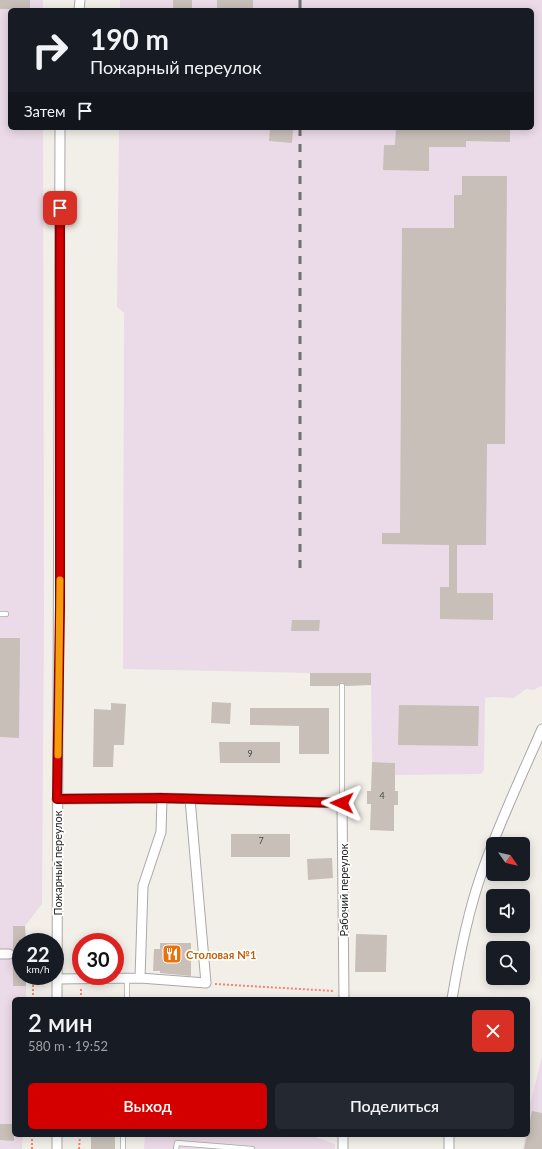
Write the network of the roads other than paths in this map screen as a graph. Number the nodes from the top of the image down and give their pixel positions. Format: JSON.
{"nodes":[{"id":1,"x":60,"y":130,"type":"edge"},
{"id":2,"x":0,"y":614,"type":"edge"},
{"id":3,"x":6,"y":614,"type":"dead end"},
{"id":4,"x":342,"y":686,"type":"dead end"},
{"id":5,"x":542,"y":729,"type":"edge"},
{"id":6,"x":162,"y":798,"type":"junction"},
{"id":7,"x":57,"y":799,"type":"junction"},
{"id":8,"x":190,"y":799,"type":"junction"},
{"id":9,"x":342,"y":803,"type":"junction"},
{"id":10,"x":58,"y":933,"type":"edge"},
{"id":11,"x":127,"y":978,"type":"junction"},
{"id":12,"x":140,"y":978,"type":"junction"},
{"id":13,"x":64,"y":979,"type":"edge"},
{"id":14,"x":58,"y":985,"type":"edge"},
{"id":15,"x":344,"y":995,"type":"edge"},
{"id":16,"x":58,"y":997,"type":"edge"},
{"id":17,"x":127,"y":997,"type":"edge"},
{"id":18,"x":452,"y":997,"type":"edge"},
{"id":19,"x":57,"y":1137,"type":"edge"},
{"id":20,"x":123,"y":1137,"type":"edge"},
{"id":21,"x":343,"y":1137,"type":"edge"},
{"id":22,"x":449,"y":1137,"type":"edge"},
{"id":23,"x":57,"y":1149,"type":"edge"},
{"id":24,"x":123,"y":1149,"type":"edge"},
{"id":25,"x":176,"y":1149,"type":"edge"},
{"id":26,"x":252,"y":1149,"type":"edge"},
{"id":27,"x":343,"y":1149,"type":"edge"},
{"id":28,"x":449,"y":1149,"type":"edge"}],
"edges":[{"from":1,"to":7,"type":"street","name":"Пожарный переулок"},
{"from":2,"to":3,"type":"lane"},
{"from":4,"to":9,"type":"lane","name":"Рабочий переулок"},
{"from":5,"to":18,"type":"street"},
{"from":6,"to":7,"type":"street"},
{"from":6,"to":8,"type":"street"},
{"from":6,"to":12,"type":"street"},
{"from":7,"to":10,"type":"street","name":"Пожарный переулок"},
{"from":8,"to":9,"type":"street"},
{"from":8,"to":12,"type":"street"},
{"from":9,"to":15,"type":"street","name":"Рабочий переулок"},
{"from":11,"to":12,"type":"street"},
{"from":11,"to":13,"type":"street"},
{"from":11,"to":17,"type":"lane"},
{"from":14,"to":16,"type":"street","name":"Пожарный переулок"},
{"from":19,"to":23,"type":"street"},
{"from":20,"to":24,"type":"lane"},
{"from":21,"to":27,"type":"street"},
{"from":22,"to":28,"type":"street"},
{"from":25,"to":26,"type":"lane"}]}
